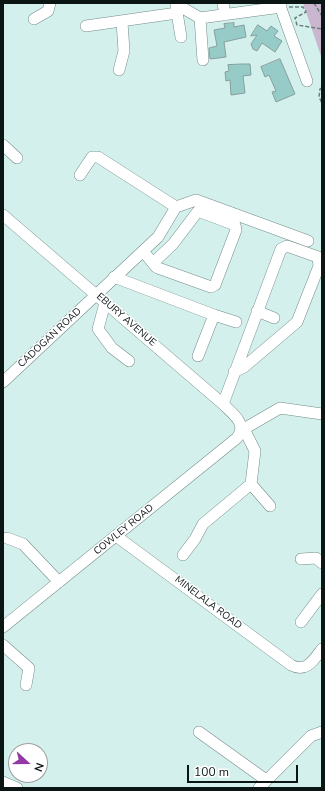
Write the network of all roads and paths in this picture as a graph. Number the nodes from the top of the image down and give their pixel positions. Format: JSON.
{"nodes":[{"id":1,"x":50,"y":3,"type":"edge"},
{"id":2,"x":223,"y":3,"type":"edge"},
{"id":3,"x":292,"y":3,"type":"edge"},
{"id":4,"x":314,"y":3,"type":"edge"},
{"id":5,"x":280,"y":5,"type":"edge"},
{"id":6,"x":176,"y":7,"type":"edge"},
{"id":7,"x":225,"y":15,"type":"junction"},
{"id":8,"x":322,"y":16,"type":"edge"},
{"id":9,"x":200,"y":18,"type":"junction"},
{"id":10,"x":34,"y":19,"type":"dead end"},
{"id":11,"x":122,"y":22,"type":"junction"},
{"id":12,"x":86,"y":26,"type":"dead end"},
{"id":13,"x":322,"y":29,"type":"edge"},
{"id":14,"x":180,"y":37,"type":"dead end"},
{"id":15,"x":202,"y":60,"type":"dead end"},
{"id":16,"x":119,"y":70,"type":"dead end"},
{"id":17,"x":307,"y":82,"type":"dead end"},
{"id":18,"x":322,"y":88,"type":"edge"},
{"id":19,"x":322,"y":103,"type":"edge"},
{"id":20,"x":3,"y":146,"type":"edge"},
{"id":21,"x":17,"y":158,"type":"dead end"},
{"id":22,"x":80,"y":175,"type":"dead end"},
{"id":23,"x":176,"y":207,"type":"junction"},
{"id":24,"x":3,"y":215,"type":"edge"},
{"id":25,"x":308,"y":241,"type":"dead end"},
{"id":26,"x":143,"y":251,"type":"junction"},
{"id":27,"x":153,"y":263,"type":"junction"},
{"id":28,"x":114,"y":277,"type":"junction"},
{"id":29,"x":96,"y":295,"type":"junction"},
{"id":30,"x":105,"y":303,"type":"junction"},
{"id":31,"x":257,"y":311,"type":"junction"},
{"id":32,"x":214,"y":315,"type":"junction"},
{"id":33,"x":274,"y":318,"type":"dead end"},
{"id":34,"x":236,"y":322,"type":"dead end"},
{"id":35,"x":198,"y":356,"type":"dead end"},
{"id":36,"x":129,"y":361,"type":"dead end"},
{"id":37,"x":234,"y":372,"type":"junction"},
{"id":38,"x":4,"y":378,"type":"edge"},
{"id":39,"x":223,"y":404,"type":"junction"},
{"id":40,"x":322,"y":414,"type":"edge"},
{"id":41,"x":243,"y":430,"type":"junction"},
{"id":42,"x":251,"y":484,"type":"junction"},
{"id":43,"x":270,"y":506,"type":"dead end"},
{"id":44,"x":116,"y":536,"type":"junction"},
{"id":45,"x":7,"y":538,"type":"dead end"},
{"id":46,"x":183,"y":556,"type":"dead end"},
{"id":47,"x":301,"y":559,"type":"dead end"},
{"id":48,"x":322,"y":563,"type":"edge"},
{"id":49,"x":59,"y":582,"type":"junction"},
{"id":50,"x":322,"y":594,"type":"edge"},
{"id":51,"x":301,"y":622,"type":"dead end"},
{"id":52,"x":3,"y":627,"type":"edge"},
{"id":53,"x":3,"y":645,"type":"edge"},
{"id":54,"x":322,"y":649,"type":"edge"},
{"id":55,"x":26,"y":685,"type":"dead end"},
{"id":56,"x":199,"y":732,"type":"dead end"},
{"id":57,"x":322,"y":732,"type":"edge"},
{"id":58,"x":3,"y":782,"type":"edge"},
{"id":59,"x":263,"y":784,"type":"edge"},
{"id":60,"x":17,"y":788,"type":"edge"}],
"edges":[{"from":1,"to":10,"type":"street"},
{"from":2,"to":7,"type":"street"},
{"from":3,"to":13,"type":"path"},
{"from":4,"to":8,"type":"path"},
{"from":5,"to":7,"type":"street"},
{"from":5,"to":17,"type":"street"},
{"from":6,"to":9,"type":"street"},
{"from":6,"to":11,"type":"street"},
{"from":6,"to":14,"type":"street"},
{"from":7,"to":9,"type":"street"},
{"from":9,"to":15,"type":"street"},
{"from":11,"to":12,"type":"street"},
{"from":11,"to":16,"type":"street"},
{"from":18,"to":19,"type":"path"},
{"from":20,"to":21,"type":"street"},
{"from":22,"to":23,"type":"street"},
{"from":23,"to":25,"type":"street"},
{"from":23,"to":26,"type":"street","name":"CADOGAN ROAD"},
{"from":24,"to":29,"type":"street","name":"EBURY AVENUE"},
{"from":26,"to":27,"type":"street"},
{"from":26,"to":28,"type":"street","name":"CADOGAN ROAD"},
{"from":27,"to":27,"type":"street"},
{"from":28,"to":29,"type":"street","name":"CADOGAN ROAD"},
{"from":28,"to":32,"type":"street"},
{"from":29,"to":30,"type":"street","name":"EBURY AVENUE"},
{"from":29,"to":38,"type":"street","name":"CADOGAN ROAD"},
{"from":30,"to":36,"type":"street"},
{"from":30,"to":39,"type":"street","name":"EBURY AVENUE"},
{"from":31,"to":33,"type":"street"},
{"from":31,"to":37,"type":"street"},
{"from":31,"to":37,"type":"street"},
{"from":32,"to":34,"type":"street"},
{"from":32,"to":35,"type":"street"},
{"from":37,"to":39,"type":"street"},
{"from":39,"to":41,"type":"street","name":"EBURY AVENUE"},
{"from":40,"to":41,"type":"street","name":"COWLEY ROAD"},
{"from":41,"to":42,"type":"street","name":"EBURY AVENUE"},
{"from":41,"to":44,"type":"street","name":"COWLEY ROAD"},
{"from":42,"to":43,"type":"street"},
{"from":42,"to":46,"type":"street"},
{"from":44,"to":49,"type":"street","name":"COWLEY ROAD"},
{"from":44,"to":54,"type":"street","name":"MINELALA ROAD"},
{"from":45,"to":49,"type":"street"},
{"from":47,"to":48,"type":"street"},
{"from":49,"to":52,"type":"street","name":"COWLEY ROAD"},
{"from":50,"to":51,"type":"street"},
{"from":53,"to":55,"type":"street"},
{"from":56,"to":59,"type":"street"},
{"from":57,"to":59,"type":"street"},
{"from":58,"to":60,"type":"street"}]}
